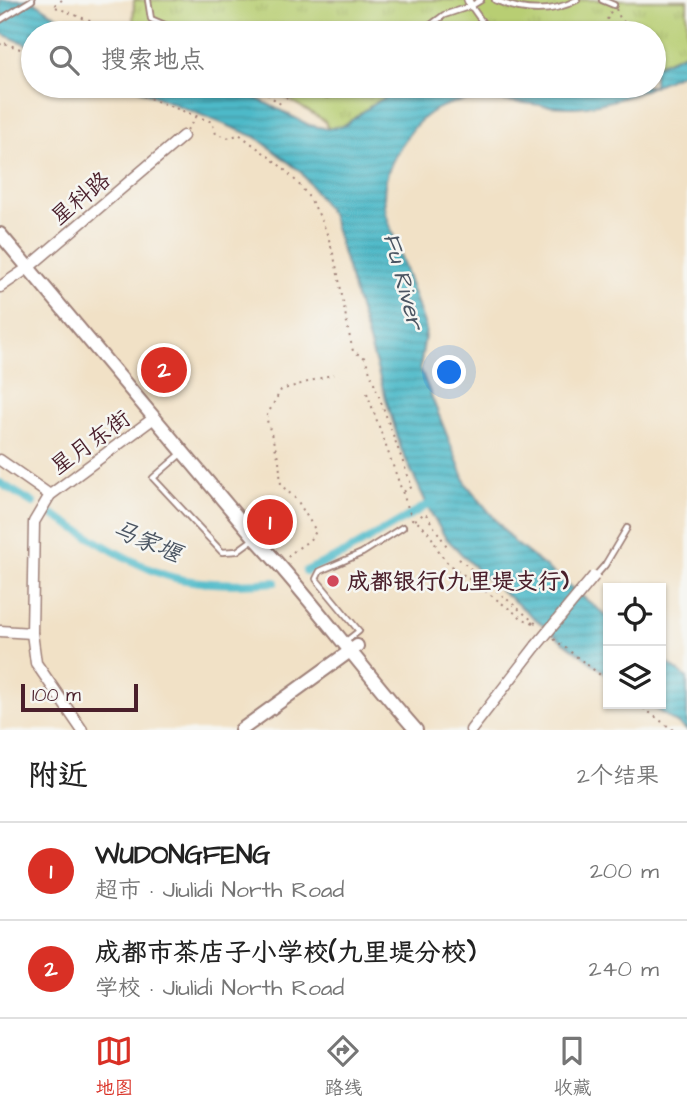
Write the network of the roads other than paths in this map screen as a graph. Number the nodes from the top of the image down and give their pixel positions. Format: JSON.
{"nodes":[{"id":1,"x":32,"y":0,"type":"edge"},
{"id":2,"x":148,"y":0,"type":"edge"},
{"id":3,"x":481,"y":0,"type":"edge"},
{"id":4,"x":495,"y":0,"type":"edge"},
{"id":5,"x":577,"y":0,"type":"edge"},
{"id":6,"x":602,"y":0,"type":"edge"},
{"id":7,"x":469,"y":3,"type":"edge"},
{"id":8,"x":614,"y":5,"type":"road end"},
{"id":9,"x":0,"y":20,"type":"edge"},
{"id":10,"x":156,"y":21,"type":"edge"},
{"id":11,"x":436,"y":21,"type":"edge"},
{"id":12,"x":482,"y":21,"type":"edge"},
{"id":13,"x":183,"y":136,"type":"road end"},
{"id":14,"x":0,"y":234,"type":"edge"},
{"id":15,"x":28,"y":268,"type":"junction"},
{"id":16,"x":0,"y":287,"type":"edge"},
{"id":17,"x":154,"y":418,"type":"junction"},
{"id":18,"x":183,"y":453,"type":"junction"},
{"id":19,"x":0,"y":460,"type":"edge"},
{"id":20,"x":50,"y":495,"type":"junction"},
{"id":21,"x":403,"y":527,"type":"dead end"},
{"id":22,"x":627,"y":528,"type":"dead end"},
{"id":23,"x":255,"y":538,"type":"junction"},
{"id":24,"x":596,"y":574,"type":"joint"},
{"id":25,"x":0,"y":631,"type":"edge"},
{"id":26,"x":32,"y":633,"type":"junction"},
{"id":27,"x":350,"y":647,"type":"junction"},
{"id":28,"x":82,"y":730,"type":"edge"},
{"id":29,"x":241,"y":730,"type":"edge"},
{"id":30,"x":416,"y":730,"type":"edge"},
{"id":31,"x":471,"y":730,"type":"edge"}],
"edges":[{"from":1,"to":9,"type":"lane"},
{"from":2,"to":10,"type":"lane"},
{"from":3,"to":7,"type":"lane"},
{"from":4,"to":5,"type":"lane"},
{"from":6,"to":8,"type":"lane"},
{"from":7,"to":11,"type":"lane"},
{"from":7,"to":12,"type":"lane"},
{"from":13,"to":15,"type":"street","name":"星科路"},
{"from":14,"to":15,"type":"street"},
{"from":15,"to":16,"type":"street","name":"星科路"},
{"from":15,"to":17,"type":"street"},
{"from":17,"to":18,"type":"street"},
{"from":17,"to":20,"type":"street","name":"星月东街"},
{"from":18,"to":23,"type":"street"},
{"from":18,"to":23,"type":"lane"},
{"from":19,"to":20,"type":"street"},
{"from":20,"to":26,"type":"street","name":"星月东街"},
{"from":21,"to":27,"type":"lane"},
{"from":22,"to":24,"type":"lane"},
{"from":23,"to":27,"type":"street"},
{"from":24,"to":31,"type":"street","bridge":true},
{"from":25,"to":26,"type":"street"},
{"from":26,"to":28,"type":"street","name":"星月东街"},
{"from":27,"to":29,"type":"street"},
{"from":27,"to":30,"type":"street"}]}
